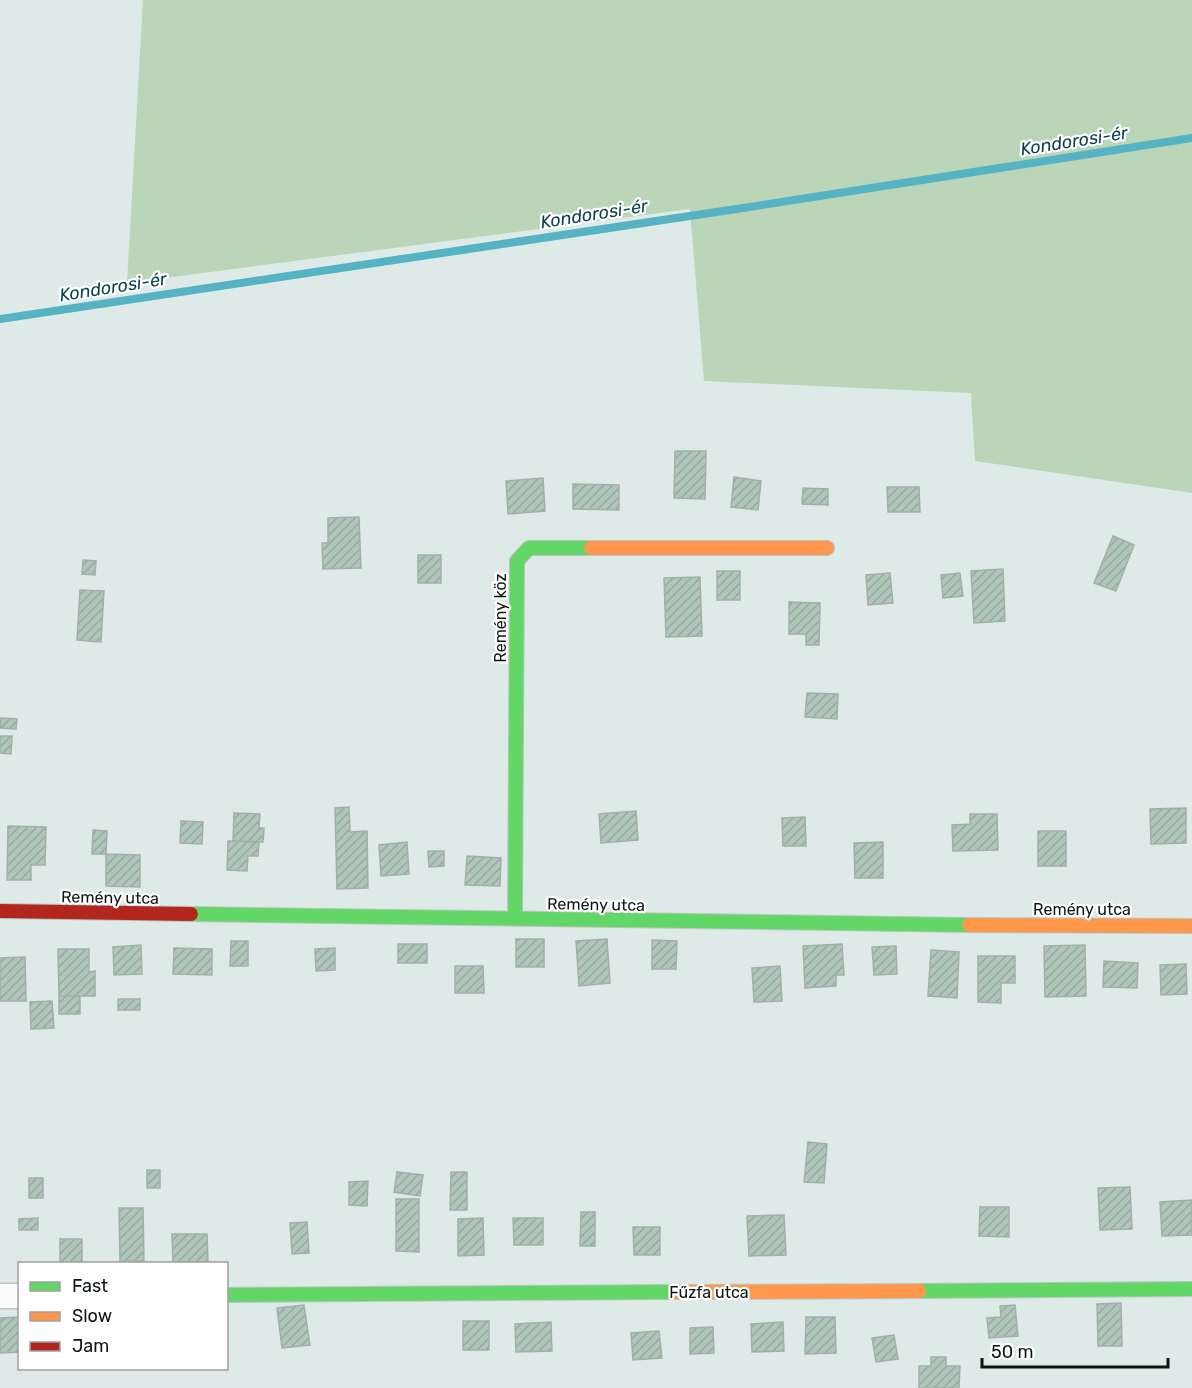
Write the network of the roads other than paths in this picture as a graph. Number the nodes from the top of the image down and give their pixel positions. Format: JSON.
{"nodes":[{"id":1,"x":827,"y":548,"type":"dead end"},
{"id":2,"x":0,"y":911,"type":"edge"},
{"id":3,"x":515,"y":919,"type":"junction"},
{"id":4,"x":1192,"y":926,"type":"edge"},
{"id":5,"x":1192,"y":1288,"type":"edge"},
{"id":6,"x":228,"y":1295,"type":"edge"},
{"id":7,"x":0,"y":1296,"type":"edge"},
{"id":8,"x":18,"y":1296,"type":"edge"}],
"edges":[{"from":1,"to":3,"type":"street","name":"Remény köz"},
{"from":2,"to":3,"type":"street","name":"Remény utca"},
{"from":3,"to":4,"type":"street","name":"Remény utca"},
{"from":5,"to":6,"type":"street","name":"Fűzfa utca"},
{"from":7,"to":8,"type":"street"}]}
